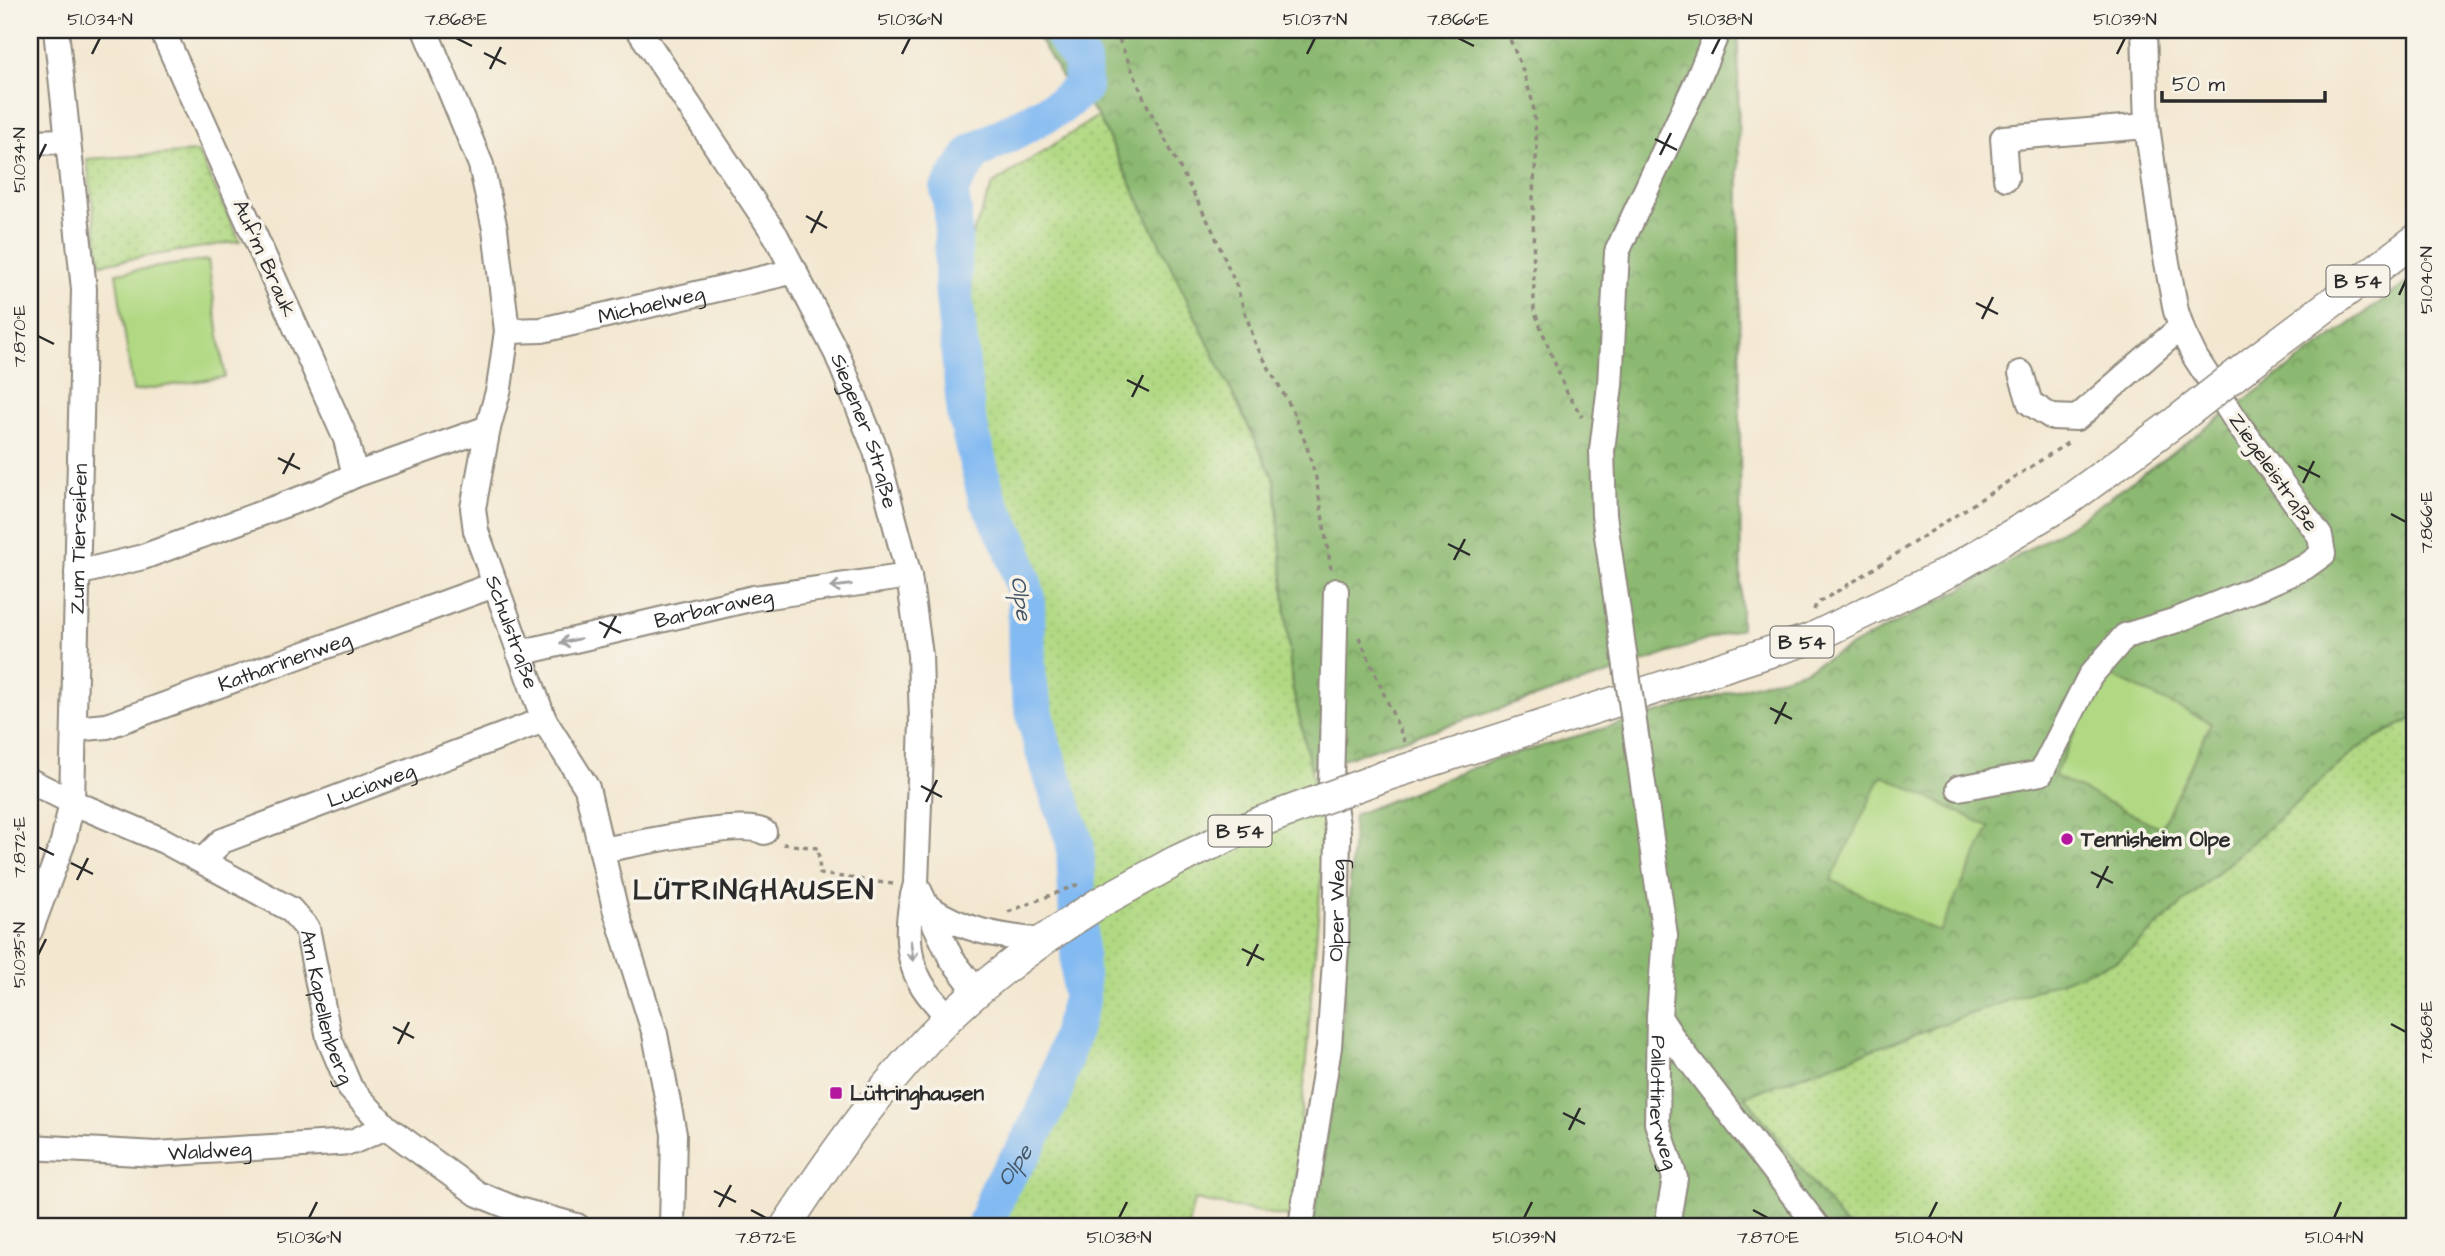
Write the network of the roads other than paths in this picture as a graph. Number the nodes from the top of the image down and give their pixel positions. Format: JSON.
{"nodes":[{"id":1,"x":56,"y":30,"type":"edge"},
{"id":2,"x":425,"y":30,"type":"edge"},
{"id":3,"x":639,"y":30,"type":"edge"},
{"id":4,"x":1718,"y":30,"type":"edge"},
{"id":5,"x":2144,"y":30,"type":"edge"},
{"id":6,"x":165,"y":37,"type":"edge"},
{"id":7,"x":2147,"y":127,"type":"junction"},
{"id":8,"x":66,"y":141,"type":"junction"},
{"id":9,"x":30,"y":142,"type":"edge"},
{"id":10,"x":2006,"y":177,"type":"dead end"},
{"id":11,"x":2415,"y":240,"type":"edge"},
{"id":12,"x":795,"y":271,"type":"junction"},
{"id":13,"x":2182,"y":330,"type":"junction"},
{"id":14,"x":507,"y":331,"type":"junction"},
{"id":15,"x":2021,"y":373,"type":"dead end"},
{"id":16,"x":488,"y":428,"type":"junction"},
{"id":17,"x":355,"y":475,"type":"junction"},
{"id":18,"x":76,"y":573,"type":"junction"},
{"id":19,"x":909,"y":576,"type":"junction"},
{"id":20,"x":495,"y":585,"type":"junction"},
{"id":21,"x":1336,"y":591,"type":"dead end"},
{"id":22,"x":519,"y":653,"type":"junction"},
{"id":23,"x":544,"y":720,"type":"junction"},
{"id":24,"x":74,"y":729,"type":"junction"},
{"id":25,"x":30,"y":781,"type":"edge"},
{"id":26,"x":1959,"y":788,"type":"dead end"},
{"id":27,"x":72,"y":802,"type":"junction"},
{"id":28,"x":764,"y":832,"type":"road end"},
{"id":29,"x":602,"y":850,"type":"junction"},
{"id":30,"x":203,"y":860,"type":"junction"},
{"id":31,"x":916,"y":884,"type":"junction"},
{"id":32,"x":927,"y":906,"type":"junction"},
{"id":33,"x":30,"y":931,"type":"edge"},
{"id":34,"x":1041,"y":941,"type":"junction"},
{"id":35,"x":977,"y":992,"type":"junction"},
{"id":36,"x":1659,"y":1017,"type":"junction"},
{"id":37,"x":949,"y":1018,"type":"junction"},
{"id":38,"x":386,"y":1127,"type":"junction"},
{"id":39,"x":30,"y":1147,"type":"edge"},
{"id":40,"x":577,"y":1226,"type":"edge"},
{"id":41,"x":672,"y":1226,"type":"edge"},
{"id":42,"x":786,"y":1226,"type":"edge"},
{"id":43,"x":1301,"y":1226,"type":"edge"},
{"id":44,"x":1667,"y":1226,"type":"edge"},
{"id":45,"x":1816,"y":1226,"type":"edge"}],
"edges":[{"from":1,"to":8,"type":"street","name":"Zum Tierseifen"},
{"from":2,"to":14,"type":"street","name":"Schulstraße"},
{"from":3,"to":12,"type":"street","name":"Siegener Straße"},
{"from":4,"to":36,"type":"street","name":"Pallottinerweg","bridge":true},
{"from":5,"to":7,"type":"street","name":"Ziegeleistraße"},
{"from":6,"to":17,"type":"street","name":"Auf'm Brauk"},
{"from":7,"to":10,"type":"street"},
{"from":7,"to":13,"type":"street","name":"Ziegeleistraße"},
{"from":8,"to":9,"type":"street"},
{"from":8,"to":18,"type":"street","name":"Zum Tierseifen"},
{"from":11,"to":34,"type":"main road","number":"B 54","bridge":true},
{"from":12,"to":14,"type":"street","name":"Michaelweg"},
{"from":12,"to":19,"type":"street","name":"Siegener Straße"},
{"from":13,"to":15,"type":"street"},
{"from":13,"to":26,"type":"street","name":"Ziegeleistraße"},
{"from":14,"to":16,"type":"street","name":"Schulstraße"},
{"from":16,"to":17,"type":"street"},
{"from":16,"to":20,"type":"street","name":"Schulstraße"},
{"from":17,"to":18,"type":"street"},
{"from":18,"to":24,"type":"street","name":"Zum Tierseifen"},
{"from":19,"to":22,"type":"street","name":"Barbaraweg","one_way":true},
{"from":19,"to":31,"type":"street","name":"Siegener Straße"},
{"from":20,"to":22,"type":"street","name":"Schulstraße"},
{"from":20,"to":24,"type":"street","name":"Katharinenweg"},
{"from":21,"to":43,"type":"street","name":"Olper Weg"},
{"from":22,"to":23,"type":"street","name":"Schulstraße"},
{"from":23,"to":29,"type":"street","name":"Schulstraße"},
{"from":23,"to":30,"type":"street","name":"Luciaweg"},
{"from":24,"to":27,"type":"street","name":"Zum Tierseifen"},
{"from":25,"to":27,"type":"street","name":"Am Kapellenberg"},
{"from":27,"to":30,"type":"street","name":"Am Kapellenberg"},
{"from":27,"to":33,"type":"street","name":"Zum Tierseifen"},
{"from":28,"to":29,"type":"street"},
{"from":29,"to":41,"type":"street","name":"Schulstraße"},
{"from":30,"to":38,"type":"street","name":"Am Kapellenberg"},
{"from":31,"to":32,"type":"street","name":"Siegener Straße"},
{"from":31,"to":37,"type":"street","name":"Siegener Straße","one_way":true},
{"from":32,"to":34,"type":"street"},
{"from":32,"to":35,"type":"street","name":"Siegener Straße"},
{"from":34,"to":35,"type":"main road","number":"B 54"},
{"from":35,"to":37,"type":"main road","number":"B 54"},
{"from":36,"to":44,"type":"street","name":"Pallottinerweg"},
{"from":36,"to":45,"type":"street"},
{"from":37,"to":42,"type":"main road","number":"B 54"},
{"from":38,"to":39,"type":"street","name":"Waldweg"},
{"from":38,"to":40,"type":"street","name":"Am Kapellenberg"}]}
